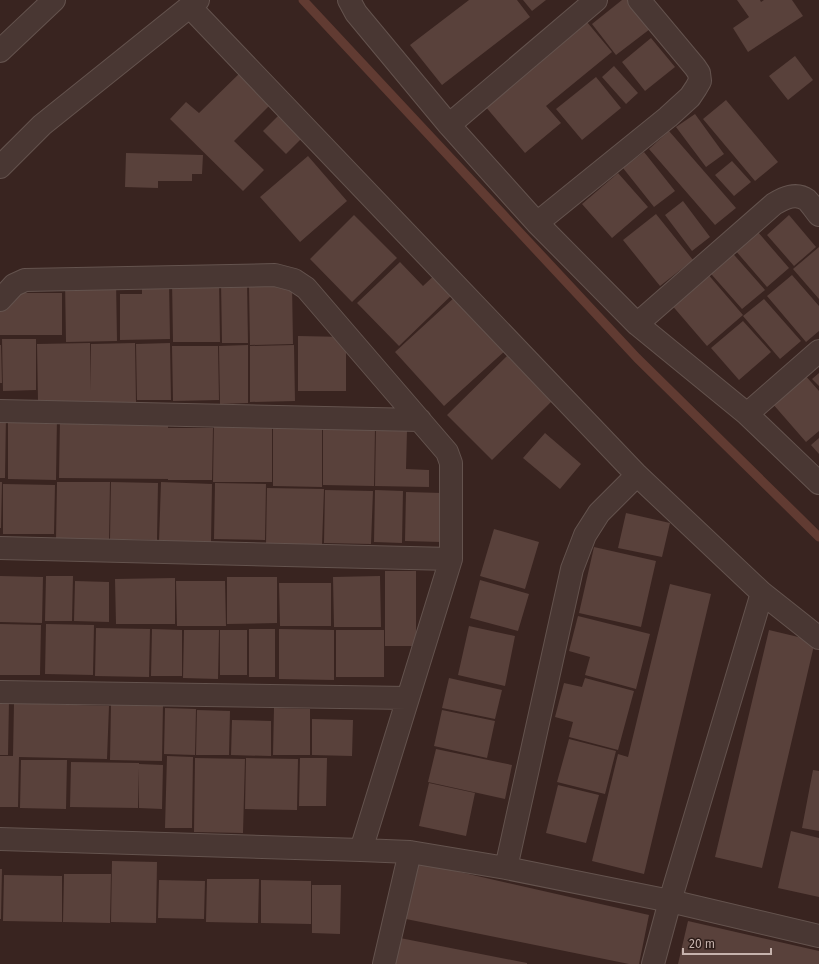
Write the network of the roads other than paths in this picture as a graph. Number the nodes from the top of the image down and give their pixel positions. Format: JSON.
{"nodes":[{"id":1,"x":54,"y":0,"type":"edge"},
{"id":2,"x":349,"y":0,"type":"edge"},
{"id":3,"x":596,"y":0,"type":"edge"},
{"id":4,"x":639,"y":0,"type":"edge"},
{"id":5,"x":194,"y":4,"type":"edge"},
{"id":6,"x":0,"y":51,"type":"edge"},
{"id":7,"x":449,"y":124,"type":"junction"},
{"id":8,"x":0,"y":167,"type":"edge"},
{"id":9,"x":819,"y":215,"type":"edge"},
{"id":10,"x":537,"y":223,"type":"junction"},
{"id":11,"x":0,"y":300,"type":"edge"},
{"id":12,"x":636,"y":324,"type":"junction"},
{"id":13,"x":819,"y":351,"type":"edge"},
{"id":14,"x":0,"y":411,"type":"edge"},
{"id":15,"x":747,"y":414,"type":"junction"},
{"id":16,"x":420,"y":420,"type":"junction"},
{"id":17,"x":638,"y":475,"type":"junction"},
{"id":18,"x":819,"y":483,"type":"edge"},
{"id":19,"x":0,"y":548,"type":"edge"},
{"id":20,"x":451,"y":559,"type":"junction"},
{"id":21,"x":762,"y":593,"type":"junction"},
{"id":22,"x":819,"y":638,"type":"edge"},
{"id":23,"x":0,"y":692,"type":"edge"},
{"id":24,"x":408,"y":698,"type":"junction"},
{"id":25,"x":0,"y":839,"type":"edge"},
{"id":26,"x":361,"y":850,"type":"junction"},
{"id":27,"x":410,"y":852,"type":"junction"},
{"id":28,"x":506,"y":868,"type":"junction"},
{"id":29,"x":670,"y":901,"type":"junction"},
{"id":30,"x":819,"y":936,"type":"edge"},
{"id":31,"x":384,"y":964,"type":"edge"},
{"id":32,"x":653,"y":964,"type":"edge"}],
"edges":[{"from":1,"to":6,"type":"street"},
{"from":2,"to":7,"type":"street"},
{"from":3,"to":7,"type":"street"},
{"from":4,"to":10,"type":"street"},
{"from":5,"to":8,"type":"street"},
{"from":5,"to":17,"type":"street"},
{"from":7,"to":10,"type":"street"},
{"from":9,"to":12,"type":"street"},
{"from":10,"to":12,"type":"street"},
{"from":11,"to":16,"type":"street"},
{"from":12,"to":15,"type":"street"},
{"from":13,"to":15,"type":"street"},
{"from":14,"to":16,"type":"street"},
{"from":15,"to":18,"type":"street"},
{"from":16,"to":20,"type":"street"},
{"from":17,"to":21,"type":"street"},
{"from":17,"to":28,"type":"street"},
{"from":19,"to":20,"type":"street"},
{"from":20,"to":24,"type":"street"},
{"from":21,"to":22,"type":"street"},
{"from":21,"to":29,"type":"street"},
{"from":23,"to":24,"type":"street"},
{"from":24,"to":26,"type":"street"},
{"from":25,"to":26,"type":"street"},
{"from":26,"to":27,"type":"street"},
{"from":27,"to":28,"type":"street"},
{"from":27,"to":31,"type":"street"},
{"from":28,"to":29,"type":"street"},
{"from":29,"to":30,"type":"street"},
{"from":29,"to":32,"type":"street"}]}
